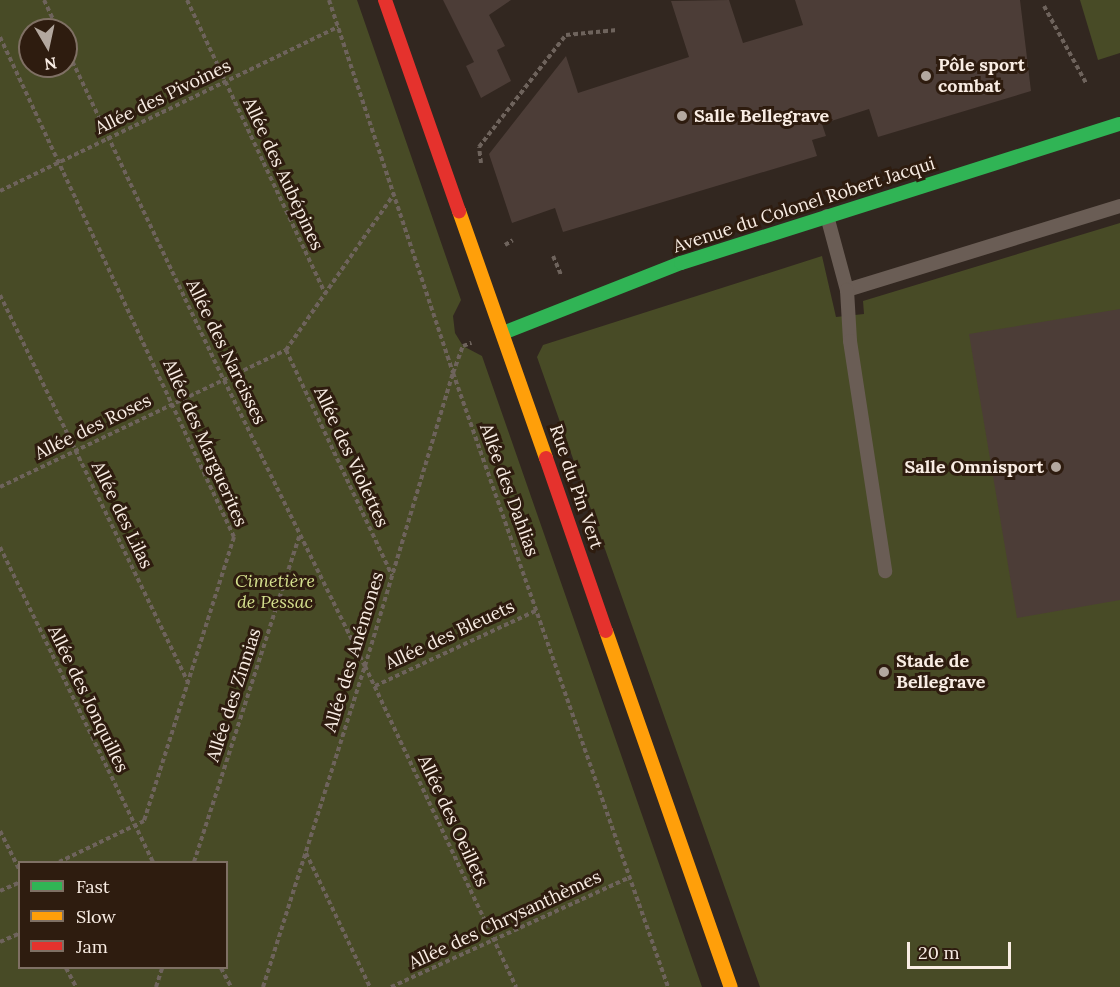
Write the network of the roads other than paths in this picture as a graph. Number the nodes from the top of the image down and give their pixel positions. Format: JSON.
{"nodes":[{"id":1,"x":385,"y":0,"type":"edge"},
{"id":2,"x":1120,"y":124,"type":"edge"},
{"id":3,"x":1120,"y":206,"type":"edge"},
{"id":4,"x":827,"y":216,"type":"junction"},
{"id":5,"x":847,"y":290,"type":"junction"},
{"id":6,"x":503,"y":333,"type":"junction"},
{"id":7,"x":885,"y":571,"type":"dead end"},
{"id":8,"x":730,"y":987,"type":"edge"}],
"edges":[{"from":1,"to":6,"type":"street","name":"Rue du Pin Vert"},
{"from":2,"to":4,"type":"street","name":"Avenue du Colonel Robert Jacqui"},
{"from":3,"to":5,"type":"lane"},
{"from":4,"to":5,"type":"lane"},
{"from":4,"to":6,"type":"street","name":"Avenue du Colonel Robert Jacqui"},
{"from":5,"to":7,"type":"lane"},
{"from":6,"to":8,"type":"street","name":"Rue du Pin Vert"}]}
